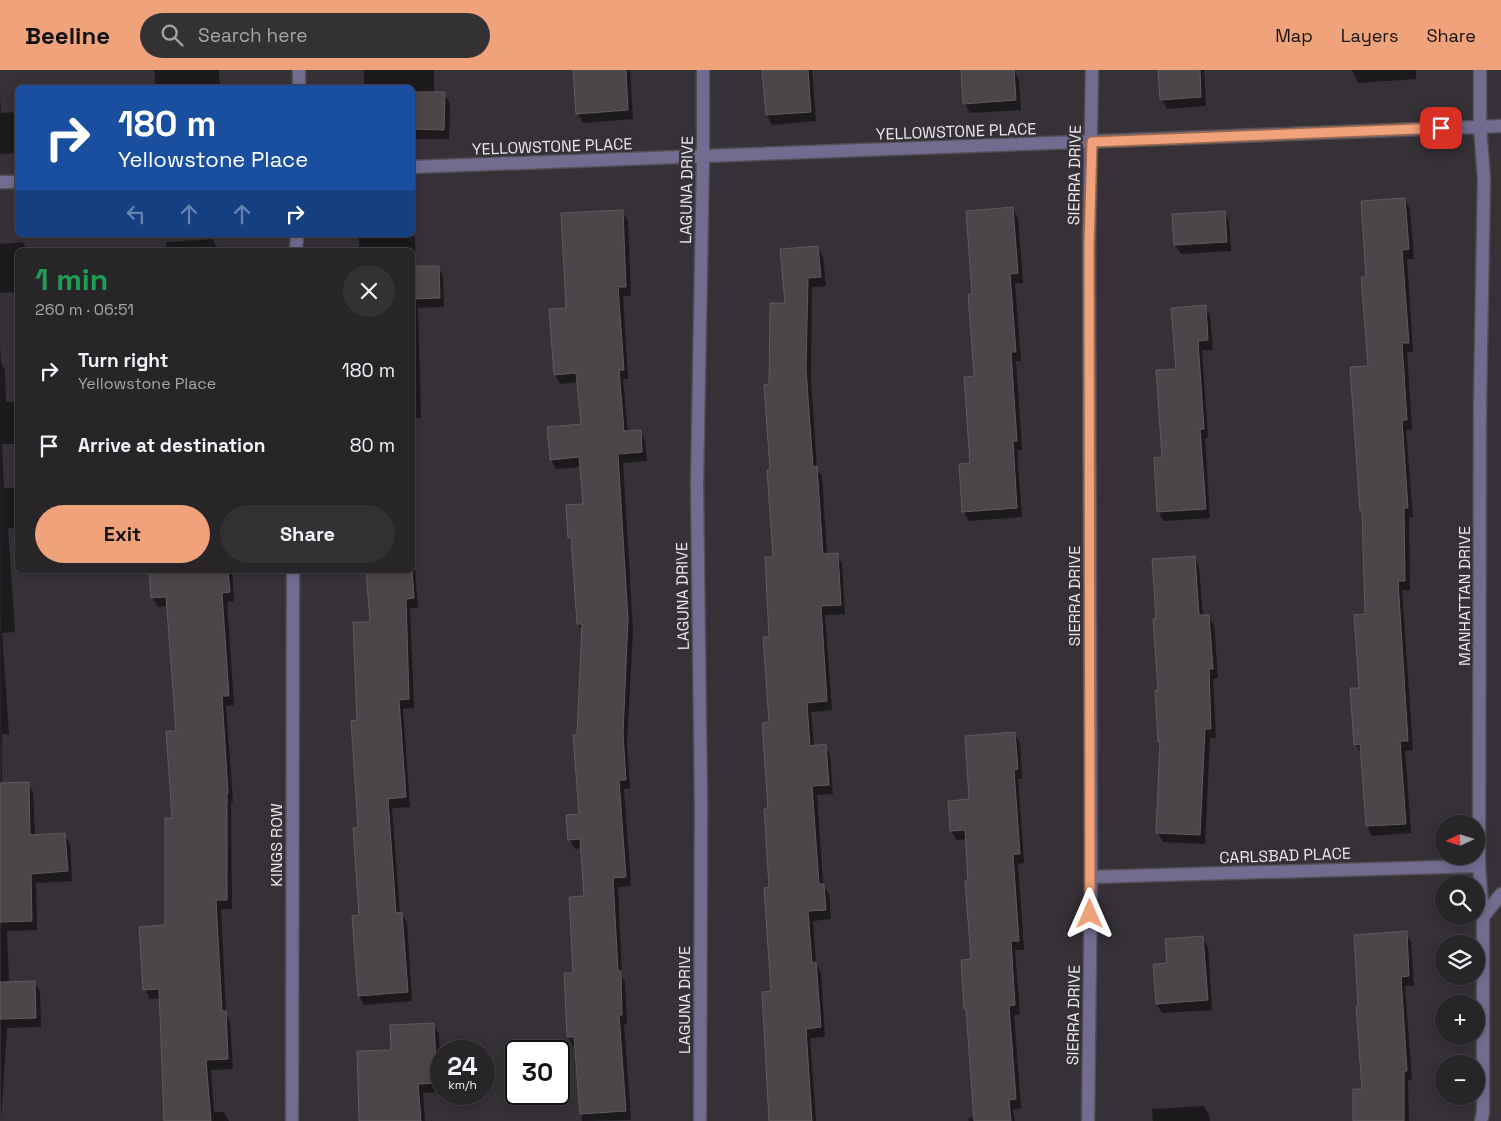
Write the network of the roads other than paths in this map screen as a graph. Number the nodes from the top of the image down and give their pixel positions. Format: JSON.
{"nodes":[{"id":1,"x":299,"y":70,"type":"edge"},
{"id":2,"x":703,"y":70,"type":"edge"},
{"id":3,"x":1092,"y":70,"type":"edge"},
{"id":4,"x":1480,"y":70,"type":"edge"},
{"id":5,"x":299,"y":85,"type":"edge"},
{"id":6,"x":1501,"y":126,"type":"edge"},
{"id":7,"x":1480,"y":127,"type":"junction"},
{"id":8,"x":1092,"y":142,"type":"junction"},
{"id":9,"x":703,"y":157,"type":"junction"},
{"id":10,"x":415,"y":167,"type":"edge"},
{"id":11,"x":0,"y":182,"type":"edge"},
{"id":12,"x":15,"y":182,"type":"edge"},
{"id":13,"x":293,"y":573,"type":"edge"},
{"id":14,"x":1480,"y":866,"type":"junction"},
{"id":15,"x":1481,"y":875,"type":"edge"},
{"id":16,"x":1091,"y":877,"type":"junction"},
{"id":17,"x":1501,"y":894,"type":"edge"},
{"id":18,"x":1485,"y":914,"type":"edge"},
{"id":19,"x":1483,"y":925,"type":"edge"},
{"id":20,"x":292,"y":1121,"type":"edge"},
{"id":21,"x":700,"y":1121,"type":"edge"},
{"id":22,"x":1088,"y":1121,"type":"edge"},
{"id":23,"x":1481,"y":1121,"type":"edge"}],
"edges":[{"from":1,"to":5,"type":"street"},
{"from":2,"to":9,"type":"street","name":"LAGUNA DRIVE"},
{"from":3,"to":8,"type":"street","name":"SIERRA DRIVE"},
{"from":4,"to":7,"type":"street","name":"MANHATTAN DRIVE"},
{"from":6,"to":7,"type":"street","name":"YELLOWSTONE PLACE"},
{"from":7,"to":8,"type":"street","name":"YELLOWSTONE PLACE"},
{"from":7,"to":14,"type":"street","name":"MANHATTAN DRIVE"},
{"from":8,"to":9,"type":"street","name":"YELLOWSTONE PLACE"},
{"from":8,"to":16,"type":"street","name":"SIERRA DRIVE"},
{"from":9,"to":10,"type":"street","name":"YELLOWSTONE PLACE"},
{"from":9,"to":21,"type":"street","name":"LAGUNA DRIVE"},
{"from":11,"to":12,"type":"street"},
{"from":13,"to":20,"type":"street","name":"KINGS ROW"},
{"from":14,"to":15,"type":"street","name":"MANHATTAN DRIVE"},
{"from":14,"to":16,"type":"street","name":"CARLSBAD PLACE"},
{"from":16,"to":22,"type":"street","name":"SIERRA DRIVE"},
{"from":17,"to":18,"type":"street"},
{"from":19,"to":23,"type":"street","name":"MANHATTAN DRIVE"}]}
